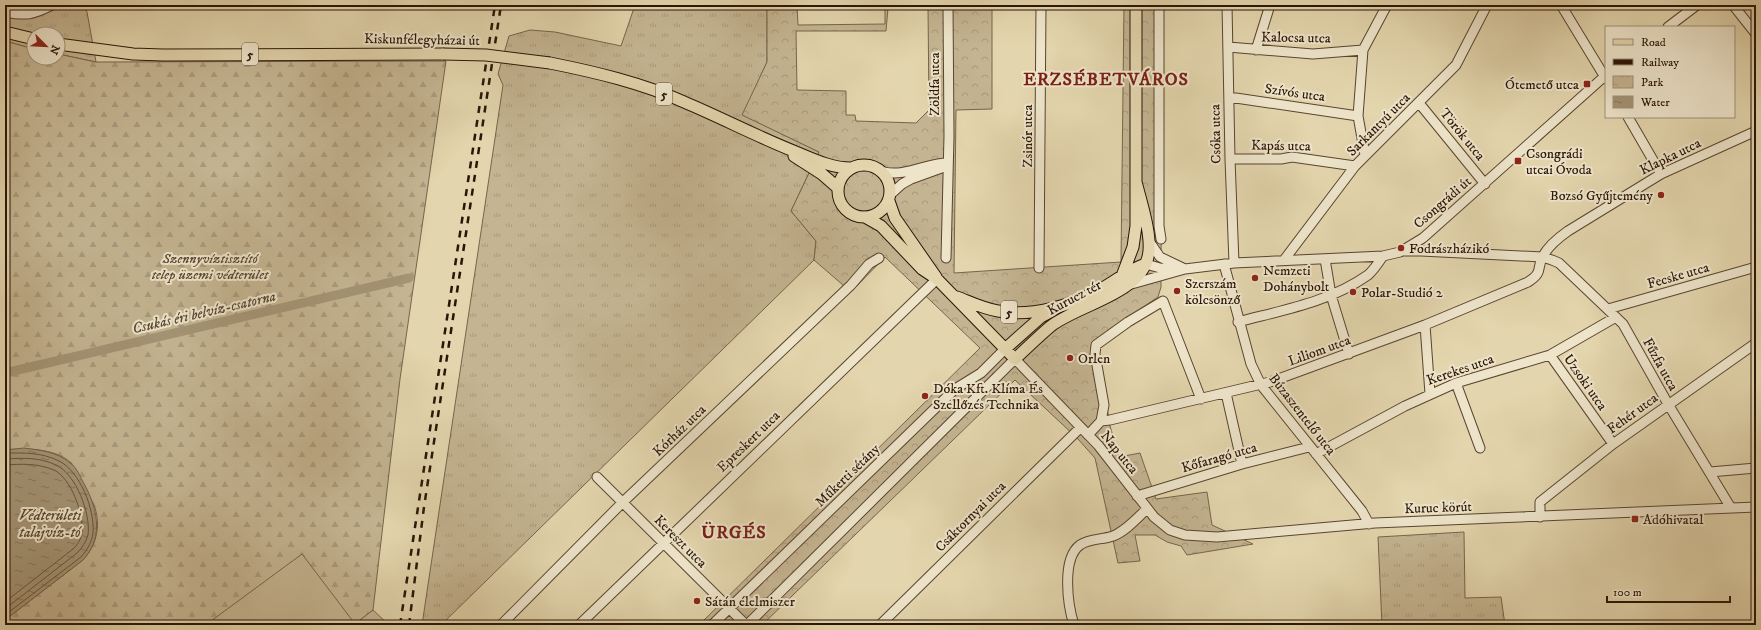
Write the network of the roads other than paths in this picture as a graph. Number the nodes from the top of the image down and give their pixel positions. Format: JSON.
{"nodes":[{"id":1,"x":52,"y":5,"type":"edge"},
{"id":2,"x":948,"y":5,"type":"edge"},
{"id":3,"x":1041,"y":5,"type":"edge"},
{"id":4,"x":1136,"y":5,"type":"edge"},
{"id":5,"x":1159,"y":5,"type":"edge"},
{"id":6,"x":1227,"y":5,"type":"edge"},
{"id":7,"x":1270,"y":5,"type":"edge"},
{"id":8,"x":1387,"y":5,"type":"edge"},
{"id":9,"x":1487,"y":5,"type":"edge"},
{"id":10,"x":1561,"y":5,"type":"edge"},
{"id":11,"x":1697,"y":5,"type":"edge"},
{"id":12,"x":1733,"y":5,"type":"edge"},
{"id":13,"x":5,"y":12,"type":"edge"},
{"id":14,"x":1669,"y":26,"type":"edge"},
{"id":15,"x":5,"y":32,"type":"edge"},
{"id":16,"x":1756,"y":34,"type":"edge"},
{"id":17,"x":26,"y":37,"type":"edge"},
{"id":18,"x":66,"y":45,"type":"edge"},
{"id":19,"x":1228,"y":47,"type":"junction"},
{"id":20,"x":1256,"y":50,"type":"junction"},
{"id":21,"x":1363,"y":50,"type":"junction"},
{"id":22,"x":1605,"y":77,"type":"edge"},
{"id":23,"x":1228,"y":96,"type":"junction"},
{"id":24,"x":1419,"y":103,"type":"junction"},
{"id":25,"x":1358,"y":116,"type":"junction"},
{"id":26,"x":1629,"y":118,"type":"edge"},
{"id":27,"x":1756,"y":131,"type":"edge"},
{"id":28,"x":772,"y":142,"type":"junction"},
{"id":29,"x":1366,"y":155,"type":"junction"},
{"id":30,"x":1230,"y":159,"type":"junction"},
{"id":31,"x":948,"y":164,"type":"junction"},
{"id":32,"x":1355,"y":166,"type":"junction"},
{"id":33,"x":851,"y":168,"type":"junction"},
{"id":34,"x":884,"y":172,"type":"junction"},
{"id":35,"x":1661,"y":174,"type":"junction"},
{"id":36,"x":1136,"y":182,"type":"junction"},
{"id":37,"x":1485,"y":184,"type":"junction"},
{"id":38,"x":838,"y":188,"type":"junction"},
{"id":39,"x":890,"y":198,"type":"junction"},
{"id":40,"x":865,"y":217,"type":"junction"},
{"id":41,"x":1136,"y":226,"type":"junction"},
{"id":42,"x":1423,"y":238,"type":"junction"},
{"id":43,"x":1161,"y":239,"type":"dead end"},
{"id":44,"x":1149,"y":241,"type":"junction"},
{"id":45,"x":1400,"y":252,"type":"junction"},
{"id":46,"x":1438,"y":252,"type":"junction"},
{"id":47,"x":1383,"y":256,"type":"junction"},
{"id":48,"x":1542,"y":257,"type":"junction"},
{"id":49,"x":878,"y":258,"type":"dead end"},
{"id":50,"x":946,"y":258,"type":"dead end"},
{"id":51,"x":1325,"y":259,"type":"junction"},
{"id":52,"x":1284,"y":260,"type":"junction"},
{"id":53,"x":1234,"y":263,"type":"junction"},
{"id":54,"x":1146,"y":264,"type":"junction"},
{"id":55,"x":1224,"y":264,"type":"junction"},
{"id":56,"x":1756,"y":267,"type":"edge"},
{"id":57,"x":1040,"y":268,"type":"dead end"},
{"id":58,"x":1185,"y":269,"type":"junction"},
{"id":59,"x":937,"y":279,"type":"junction"},
{"id":60,"x":1124,"y":281,"type":"junction"},
{"id":61,"x":1331,"y":295,"type":"junction"},
{"id":62,"x":954,"y":297,"type":"junction"},
{"id":63,"x":1065,"y":304,"type":"junction"},
{"id":64,"x":1608,"y":309,"type":"junction"},
{"id":65,"x":1616,"y":317,"type":"junction"},
{"id":66,"x":1238,"y":322,"type":"junction"},
{"id":67,"x":1424,"y":325,"type":"junction"},
{"id":68,"x":1756,"y":343,"type":"edge"},
{"id":69,"x":1005,"y":349,"type":"junction"},
{"id":70,"x":1349,"y":354,"type":"junction"},
{"id":71,"x":1550,"y":355,"type":"junction"},
{"id":72,"x":1015,"y":359,"type":"junction"},
{"id":73,"x":1456,"y":383,"type":"junction"},
{"id":74,"x":1261,"y":385,"type":"junction"},
{"id":75,"x":1226,"y":393,"type":"junction"},
{"id":76,"x":1430,"y":394,"type":"junction"},
{"id":77,"x":1201,"y":399,"type":"junction"},
{"id":78,"x":1668,"y":404,"type":"junction"},
{"id":79,"x":1101,"y":421,"type":"junction"},
{"id":80,"x":1080,"y":428,"type":"junction"},
{"id":81,"x":1088,"y":435,"type":"junction"},
{"id":82,"x":1613,"y":444,"type":"junction"},
{"id":83,"x":1309,"y":447,"type":"junction"},
{"id":84,"x":1480,"y":448,"type":"dead end"},
{"id":85,"x":1316,"y":454,"type":"junction"},
{"id":86,"x":1242,"y":464,"type":"junction"},
{"id":87,"x":1756,"y":468,"type":"edge"},
{"id":88,"x":1710,"y":472,"type":"junction"},
{"id":89,"x":598,"y":477,"type":"dead end"},
{"id":90,"x":1137,"y":496,"type":"junction"},
{"id":91,"x":623,"y":502,"type":"junction"},
{"id":92,"x":1756,"y":507,"type":"edge"},
{"id":93,"x":1731,"y":508,"type":"junction"},
{"id":94,"x":1147,"y":510,"type":"junction"},
{"id":95,"x":1540,"y":517,"type":"junction"},
{"id":96,"x":1368,"y":524,"type":"junction"},
{"id":97,"x":663,"y":542,"type":"junction"},
{"id":98,"x":729,"y":609,"type":"junction"},
{"id":99,"x":501,"y":625,"type":"edge"},
{"id":100,"x":578,"y":625,"type":"edge"},
{"id":101,"x":712,"y":625,"type":"edge"},
{"id":102,"x":746,"y":625,"type":"edge"},
{"id":103,"x":880,"y":625,"type":"edge"},
{"id":104,"x":1074,"y":625,"type":"edge"}],
"edges":[{"from":1,"to":13,"type":"street"},
{"from":2,"to":31,"type":"street","name":"Zöldfa utca"},
{"from":3,"to":57,"type":"street","name":"Zsinór utca"},
{"from":4,"to":36,"type":"main road","number":"5"},
{"from":5,"to":43,"type":"street"},
{"from":6,"to":19,"type":"street","name":"Csóka utca"},
{"from":7,"to":20,"type":"street"},
{"from":8,"to":21,"type":"street"},
{"from":9,"to":24,"type":"street","name":"Sarkantyú utca"},
{"from":10,"to":22,"type":"street"},
{"from":11,"to":14,"type":"street"},
{"from":12,"to":16,"type":"street"},
{"from":15,"to":17,"type":"main road"},
{"from":18,"to":28,"type":"main road","name":"Kiskunfélegyházai út","number":"5","bridge":true},
{"from":19,"to":20,"type":"street","name":"Kalocsa utca"},
{"from":19,"to":23,"type":"street","name":"Csóka utca"},
{"from":20,"to":21,"type":"street","name":"Kalocsa utca"},
{"from":21,"to":25,"type":"street"},
{"from":22,"to":37,"type":"street","name":"Csongrádi út"},
{"from":23,"to":25,"type":"street","name":"Szívós utca"},
{"from":23,"to":30,"type":"street","name":"Csóka utca"},
{"from":24,"to":29,"type":"street","name":"Sarkantyú utca"},
{"from":24,"to":37,"type":"street","name":"Török utca"},
{"from":25,"to":29,"type":"street"},
{"from":26,"to":35,"type":"street"},
{"from":27,"to":35,"type":"street","name":"Klapka utca"},
{"from":28,"to":33,"type":"main road","name":"Kiskunfélegyházai út","number":"5"},
{"from":28,"to":38,"type":"main road","name":"Kiskunfélegyházai út","number":"5"},
{"from":29,"to":32,"type":"street","name":"Sarkantyú utca"},
{"from":30,"to":32,"type":"street","name":"Kapás utca"},
{"from":30,"to":53,"type":"street","name":"Csóka utca"},
{"from":31,"to":34,"type":"street"},
{"from":31,"to":39,"type":"street"},
{"from":31,"to":50,"type":"street","name":"Zöldfa utca"},
{"from":32,"to":52,"type":"street","name":"Sarkantyú utca"},
{"from":33,"to":34,"type":"main road","number":"5"},
{"from":33,"to":38,"type":"main road"},
{"from":34,"to":39,"type":"main road","number":"5"},
{"from":35,"to":48,"type":"street","name":"Klapka utca"},
{"from":36,"to":41,"type":"main road","number":"5"},
{"from":36,"to":44,"type":"main road","number":"5"},
{"from":37,"to":42,"type":"street","name":"Csongrádi út"},
{"from":38,"to":40,"type":"main road","number":"5"},
{"from":39,"to":40,"type":"main road"},
{"from":39,"to":59,"type":"main road","number":"5"},
{"from":40,"to":59,"type":"main road","number":"5"},
{"from":41,"to":54,"type":"main road"},
{"from":41,"to":60,"type":"main road","number":"5"},
{"from":42,"to":45,"type":"street","name":"Csongrádi út"},
{"from":42,"to":46,"type":"street"},
{"from":44,"to":54,"type":"main road","number":"5"},
{"from":44,"to":58,"type":"street"},
{"from":45,"to":46,"type":"street"},
{"from":45,"to":47,"type":"street","name":"Csongrádi út"},
{"from":46,"to":48,"type":"street"},
{"from":47,"to":51,"type":"street","name":"Csongrádi út"},
{"from":47,"to":61,"type":"street"},
{"from":48,"to":64,"type":"street","name":"Fűzfa utca"},
{"from":48,"to":67,"type":"street","name":"Liliom utca"},
{"from":49,"to":91,"type":"street","name":"Kórház utca"},
{"from":51,"to":52,"type":"street","name":"Csongrádi út"},
{"from":51,"to":61,"type":"street"},
{"from":52,"to":53,"type":"street","name":"Csongrádi út"},
{"from":53,"to":55,"type":"street","name":"Csongrádi út"},
{"from":54,"to":58,"type":"street","name":"Csongrádi út"},
{"from":54,"to":60,"type":"main road","name":"Kurucz tér","number":"5"},
{"from":55,"to":58,"type":"street","name":"Csongrádi út"},
{"from":55,"to":66,"type":"street","name":"Búzaszentelő utca"},
{"from":56,"to":64,"type":"street","name":"Fecske utca"},
{"from":58,"to":60,"type":"street","name":"Csongrádi út"},
{"from":59,"to":62,"type":"main road","number":"5"},
{"from":59,"to":97,"type":"street","name":"Epreskert utca"},
{"from":60,"to":63,"type":"main road","name":"Kurucz tér","number":"5"},
{"from":60,"to":72,"type":"main road","name":"Kurucz tér","number":"5"},
{"from":61,"to":66,"type":"street"},
{"from":61,"to":70,"type":"street"},
{"from":62,"to":63,"type":"main road","number":"5"},
{"from":62,"to":69,"type":"main road","number":"5"},
{"from":63,"to":69,"type":"main road"},
{"from":64,"to":65,"type":"street","name":"Fűzfa utca"},
{"from":65,"to":71,"type":"street","name":"Kerekes utca"},
{"from":65,"to":78,"type":"street","name":"Fűzfa utca"},
{"from":66,"to":74,"type":"street","name":"Búzaszentelő utca"},
{"from":67,"to":70,"type":"street","name":"Liliom utca"},
{"from":67,"to":76,"type":"street"},
{"from":68,"to":78,"type":"street","name":"Fehér utca"},
{"from":69,"to":72,"type":"main road","number":"5"},
{"from":69,"to":98,"type":"street","name":"Műkerti sétány"},
{"from":70,"to":74,"type":"street","name":"Liliom utca"},
{"from":71,"to":73,"type":"street","name":"Kerekes utca"},
{"from":71,"to":82,"type":"street","name":"Uzsoki utca"},
{"from":72,"to":80,"type":"street"},
{"from":72,"to":102,"type":"street"},
{"from":73,"to":76,"type":"street","name":"Kerekes utca"},
{"from":73,"to":84,"type":"street"},
{"from":74,"to":75,"type":"street","name":"Liliom utca"},
{"from":74,"to":83,"type":"street","name":"Búzaszentelő utca"},
{"from":75,"to":77,"type":"street","name":"Liliom utca"},
{"from":75,"to":86,"type":"street"},
{"from":76,"to":85,"type":"street","name":"Kerekes utca"},
{"from":77,"to":79,"type":"street","name":"Liliom utca"},
{"from":77,"to":79,"type":"street"},
{"from":78,"to":82,"type":"street","name":"Fehér utca"},
{"from":78,"to":88,"type":"street","name":"Fűzfa utca"},
{"from":79,"to":81,"type":"street"},
{"from":80,"to":81,"type":"street","name":"Nap utca"},
{"from":80,"to":103,"type":"street","name":"Csáktornyai utca"},
{"from":81,"to":90,"type":"street","name":"Nap utca"},
{"from":82,"to":95,"type":"street","name":"Fehér utca"},
{"from":83,"to":85,"type":"street","name":"Búzaszentelő utca"},
{"from":83,"to":86,"type":"street","name":"Kőfaragó utca"},
{"from":85,"to":96,"type":"street","name":"Búzaszentelő utca"},
{"from":86,"to":90,"type":"street","name":"Kőfaragó utca"},
{"from":87,"to":88,"type":"street"},
{"from":88,"to":93,"type":"street","name":"Fűzfa utca"},
{"from":89,"to":91,"type":"street","name":"Kereszt utca"},
{"from":90,"to":94,"type":"street","name":"Kuruc körút"},
{"from":91,"to":97,"type":"street","name":"Kereszt utca"},
{"from":91,"to":99,"type":"street","name":"Kórház utca"},
{"from":92,"to":93,"type":"street","name":"Kuruc körút"},
{"from":93,"to":95,"type":"street","name":"Kuruc körút"},
{"from":94,"to":96,"type":"street","name":"Kuruc körút"},
{"from":94,"to":104,"type":"street"},
{"from":95,"to":96,"type":"street","name":"Kuruc körút"},
{"from":97,"to":98,"type":"street","name":"Kereszt utca"},
{"from":97,"to":100,"type":"street","name":"Epreskert utca"},
{"from":98,"to":101,"type":"street","name":"Műkerti sétány"},
{"from":98,"to":102,"type":"street","name":"Kereszt utca"}]}
